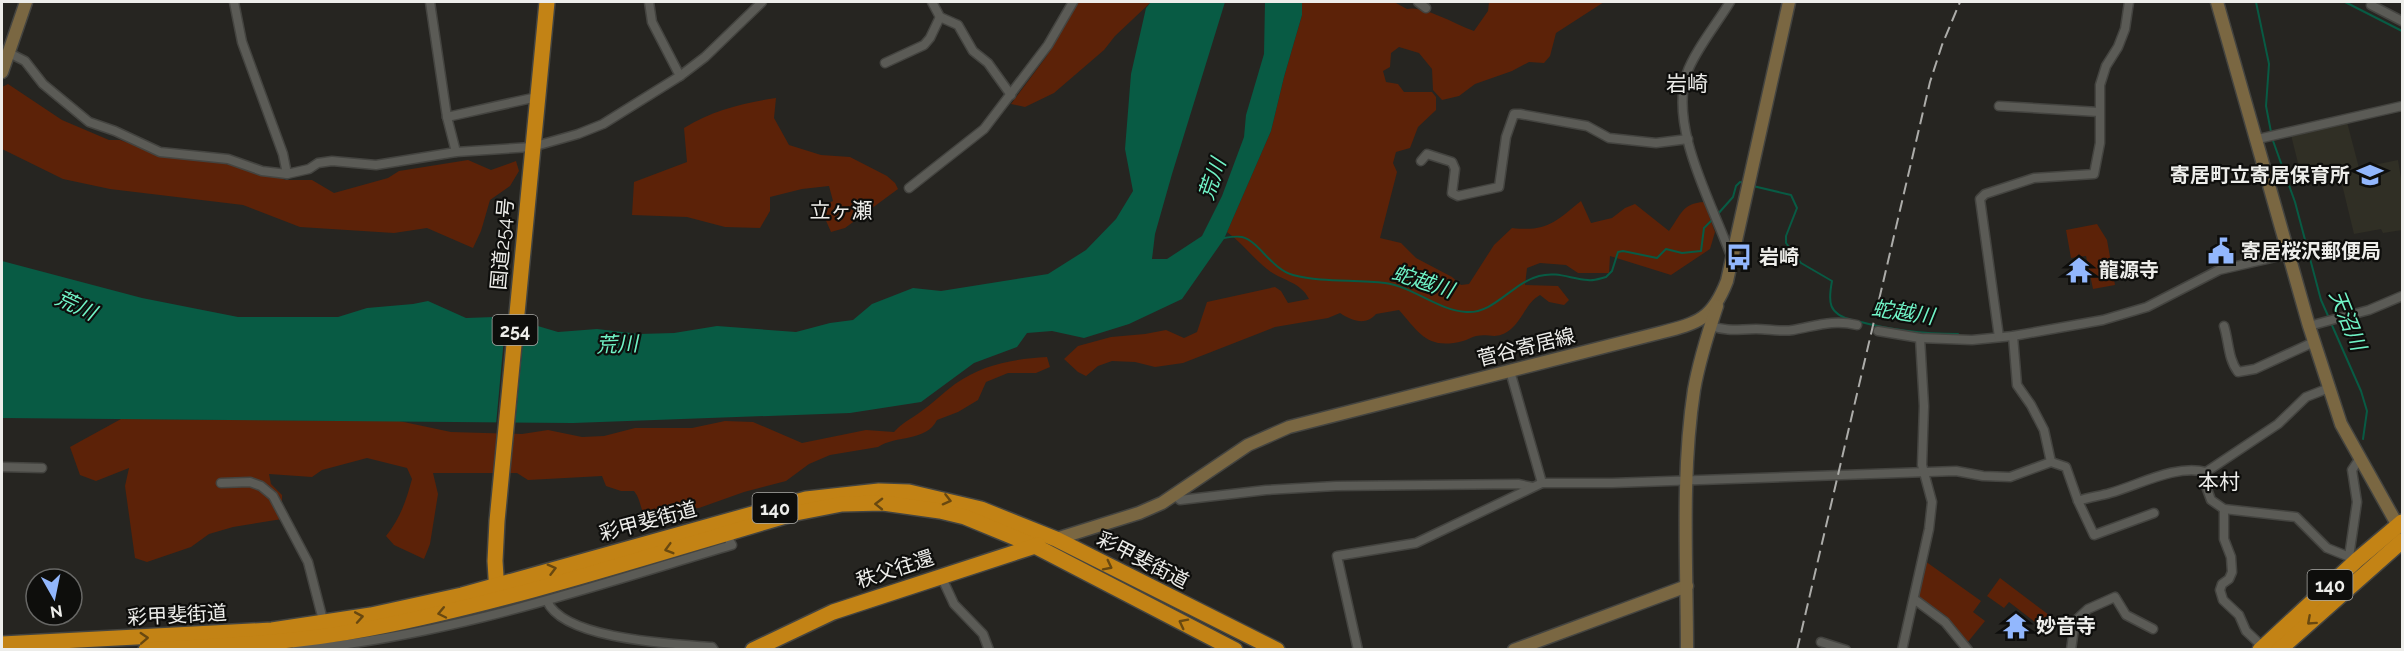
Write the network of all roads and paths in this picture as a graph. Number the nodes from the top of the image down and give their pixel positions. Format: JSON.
{"nodes":[{"id":1,"x":234,"y":2,"type":"edge"},
{"id":2,"x":430,"y":2,"type":"edge"},
{"id":3,"x":547,"y":2,"type":"edge"},
{"id":4,"x":649,"y":2,"type":"edge"},
{"id":5,"x":762,"y":2,"type":"edge"},
{"id":6,"x":933,"y":2,"type":"edge"},
{"id":7,"x":1073,"y":2,"type":"edge"},
{"id":8,"x":1418,"y":2,"type":"edge"},
{"id":9,"x":1730,"y":2,"type":"edge"},
{"id":10,"x":1789,"y":2,"type":"edge"},
{"id":11,"x":2129,"y":2,"type":"edge"},
{"id":12,"x":2217,"y":2,"type":"edge"},
{"id":13,"x":22,"y":4,"type":"edge"},
{"id":14,"x":2371,"y":5,"type":"dead end"},
{"id":15,"x":1425,"y":8,"type":"dead end"},
{"id":16,"x":940,"y":17,"type":"junction"},
{"id":17,"x":2403,"y":21,"type":"edge"},
{"id":18,"x":9,"y":53,"type":"junction"},
{"id":19,"x":885,"y":63,"type":"dead end"},
{"id":20,"x":2,"y":72,"type":"edge"},
{"id":21,"x":680,"y":76,"type":"junction"},
{"id":22,"x":1011,"y":95,"type":"junction"},
{"id":23,"x":537,"y":97,"type":"junction"},
{"id":24,"x":1999,"y":106,"type":"dead end"},
{"id":25,"x":2403,"y":106,"type":"edge"},
{"id":26,"x":2099,"y":112,"type":"junction"},
{"id":27,"x":447,"y":117,"type":"junction"},
{"id":28,"x":2258,"y":139,"type":"junction"},
{"id":29,"x":1688,"y":140,"type":"junction"},
{"id":30,"x":532,"y":147,"type":"junction"},
{"id":31,"x":456,"y":152,"type":"junction"},
{"id":32,"x":1421,"y":160,"type":"dead end"},
{"id":33,"x":287,"y":174,"type":"junction"},
{"id":34,"x":909,"y":188,"type":"dead end"},
{"id":35,"x":2289,"y":254,"type":"junction"},
{"id":36,"x":1732,"y":259,"type":"junction"},
{"id":37,"x":2403,"y":296,"type":"edge"},
{"id":38,"x":1719,"y":301,"type":"junction"},
{"id":39,"x":1857,"y":326,"type":"dead end"},
{"id":40,"x":2224,"y":326,"type":"dead end"},
{"id":41,"x":2309,"y":326,"type":"junction"},
{"id":42,"x":1710,"y":327,"type":"junction"},
{"id":43,"x":1878,"y":331,"type":"dead end"},
{"id":44,"x":2013,"y":336,"type":"junction"},
{"id":45,"x":1920,"y":338,"type":"junction"},
{"id":46,"x":1999,"y":338,"type":"junction"},
{"id":47,"x":2314,"y":342,"type":"junction"},
{"id":48,"x":1510,"y":371,"type":"junction"},
{"id":49,"x":2329,"y":388,"type":"junction"},
{"id":50,"x":2360,"y":458,"type":"junction"},
{"id":51,"x":2051,"y":462,"type":"junction"},
{"id":52,"x":2,"y":467,"type":"edge"},
{"id":53,"x":42,"y":468,"type":"dead end"},
{"id":54,"x":1923,"y":471,"type":"junction"},
{"id":55,"x":2206,"y":472,"type":"junction"},
{"id":56,"x":1687,"y":480,"type":"junction"},
{"id":57,"x":221,"y":483,"type":"dead end"},
{"id":58,"x":1542,"y":483,"type":"junction"},
{"id":59,"x":1532,"y":487,"type":"junction"},
{"id":60,"x":1174,"y":495,"type":"junction"},
{"id":61,"x":908,"y":499,"type":"junction"},
{"id":62,"x":2078,"y":501,"type":"junction"},
{"id":63,"x":2224,"y":508,"type":"junction"},
{"id":64,"x":2154,"y":513,"type":"dead end"},
{"id":65,"x":724,"y":528,"type":"junction"},
{"id":66,"x":2401,"y":531,"type":"edge"},
{"id":67,"x":1056,"y":539,"type":"junction"},
{"id":68,"x":1035,"y":546,"type":"junction"},
{"id":69,"x":2353,"y":559,"type":"junction"},
{"id":70,"x":941,"y":576,"type":"junction"},
{"id":71,"x":1687,"y":586,"type":"junction"},
{"id":72,"x":497,"y":592,"type":"junction"},
{"id":73,"x":1158,"y":592,"type":"junction"},
{"id":74,"x":1914,"y":599,"type":"junction"},
{"id":75,"x":548,"y":601,"type":"junction"},
{"id":76,"x":1151,"y":608,"type":"junction"},
{"id":77,"x":2153,"y":629,"type":"dead end"},
{"id":78,"x":330,"y":639,"type":"edge"},
{"id":79,"x":1821,"y":642,"type":"dead end"},
{"id":80,"x":2,"y":644,"type":"edge"},
{"id":81,"x":2261,"y":648,"type":"edge"},
{"id":82,"x":146,"y":650,"type":"edge"},
{"id":83,"x":296,"y":650,"type":"edge"},
{"id":84,"x":714,"y":650,"type":"edge"},
{"id":85,"x":753,"y":650,"type":"edge"},
{"id":86,"x":989,"y":650,"type":"edge"},
{"id":87,"x":1235,"y":650,"type":"edge"},
{"id":88,"x":1277,"y":650,"type":"edge"},
{"id":89,"x":1358,"y":650,"type":"edge"},
{"id":90,"x":1514,"y":650,"type":"edge"},
{"id":91,"x":1687,"y":650,"type":"edge"},
{"id":92,"x":1846,"y":650,"type":"edge"},
{"id":93,"x":1902,"y":650,"type":"edge"},
{"id":94,"x":1968,"y":650,"type":"edge"},
{"id":95,"x":2071,"y":650,"type":"edge"},
{"id":96,"x":2279,"y":650,"type":"edge"}],
"edges":[{"from":1,"to":33,"type":"street"},
{"from":2,"to":27,"type":"street"},
{"from":3,"to":23,"type":"highway","name":"国道254号","number":"254"},
{"from":4,"to":21,"type":"street"},
{"from":5,"to":21,"type":"street"},
{"from":6,"to":16,"type":"street"},
{"from":7,"to":22,"type":"street"},
{"from":8,"to":15,"type":"street"},
{"from":9,"to":29,"type":"street"},
{"from":10,"to":36,"type":"street","name":"菅谷寄居線"},
{"from":11,"to":26,"type":"street"},
{"from":12,"to":28,"type":"street"},
{"from":13,"to":18,"type":"street"},
{"from":14,"to":17,"type":"street"},
{"from":16,"to":19,"type":"street"},
{"from":16,"to":22,"type":"street"},
{"from":18,"to":20,"type":"street"},
{"from":18,"to":33,"type":"street"},
{"from":21,"to":30,"type":"street"},
{"from":22,"to":34,"type":"street"},
{"from":23,"to":27,"type":"street"},
{"from":23,"to":30,"type":"highway","name":"国道254号","number":"254"},
{"from":24,"to":26,"type":"street"},
{"from":25,"to":28,"type":"street"},
{"from":26,"to":46,"type":"street"},
{"from":27,"to":31,"type":"street"},
{"from":28,"to":35,"type":"street"},
{"from":29,"to":32,"type":"street"},
{"from":29,"to":36,"type":"street"},
{"from":30,"to":31,"type":"street"},
{"from":30,"to":72,"type":"highway","name":"国道254号","number":"254"},
{"from":31,"to":33,"type":"street"},
{"from":35,"to":41,"type":"street"},
{"from":35,"to":44,"type":"street"},
{"from":36,"to":38,"type":"street","name":"菅谷寄居線"},
{"from":37,"to":41,"type":"street"},
{"from":38,"to":42,"type":"street"},
{"from":38,"to":48,"type":"street","name":"菅谷寄居線"},
{"from":39,"to":42,"type":"street"},
{"from":40,"to":47,"type":"street"},
{"from":41,"to":47,"type":"street"},
{"from":42,"to":56,"type":"street"},
{"from":43,"to":45,"type":"street"},
{"from":44,"to":46,"type":"street"},
{"from":44,"to":51,"type":"street"},
{"from":45,"to":46,"type":"street"},
{"from":45,"to":54,"type":"street"},
{"from":47,"to":49,"type":"street"},
{"from":48,"to":58,"type":"street"},
{"from":48,"to":60,"type":"street","name":"菅谷寄居線"},
{"from":49,"to":50,"type":"street"},
{"from":49,"to":55,"type":"street"},
{"from":50,"to":66,"type":"street"},
{"from":50,"to":69,"type":"street"},
{"from":51,"to":54,"type":"street"},
{"from":51,"to":62,"type":"street"},
{"from":52,"to":53,"type":"street"},
{"from":54,"to":56,"type":"street"},
{"from":54,"to":74,"type":"street"},
{"from":55,"to":62,"type":"street"},
{"from":55,"to":63,"type":"street"},
{"from":56,"to":58,"type":"street"},
{"from":56,"to":71,"type":"street"},
{"from":57,"to":78,"type":"street"},
{"from":58,"to":59,"type":"street"},
{"from":59,"to":60,"type":"street"},
{"from":59,"to":89,"type":"street"},
{"from":60,"to":67,"type":"street","name":"菅谷寄居線"},
{"from":61,"to":65,"type":"highway","name":"彩甲斐街道","number":"140"},
{"from":61,"to":67,"type":"highway","name":"彩甲斐街道","number":"140","one_way":true},
{"from":61,"to":68,"type":"highway","name":"彩甲斐街道","number":"140"},
{"from":62,"to":64,"type":"street"},
{"from":63,"to":69,"type":"street"},
{"from":63,"to":81,"type":"street"},
{"from":65,"to":72,"type":"highway","name":"彩甲斐街道","number":"140"},
{"from":65,"to":75,"type":"street"},
{"from":66,"to":69,"type":"highway","number":"140"},
{"from":66,"to":96,"type":"highway","number":"140","one_way":true},
{"from":67,"to":68,"type":"highway","name":"秩父往還"},
{"from":67,"to":73,"type":"highway","name":"彩甲斐街道","number":"140","one_way":true},
{"from":68,"to":70,"type":"highway","name":"秩父往還"},
{"from":68,"to":76,"type":"highway","name":"彩甲斐街道","number":"140"},
{"from":69,"to":81,"type":"highway","number":"140"},
{"from":70,"to":85,"type":"highway","name":"秩父往還"},
{"from":70,"to":86,"type":"street"},
{"from":71,"to":90,"type":"street"},
{"from":71,"to":91,"type":"street"},
{"from":72,"to":78,"type":"highway","name":"彩甲斐街道","number":"140"},
{"from":73,"to":76,"type":"highway"},
{"from":73,"to":88,"type":"highway","name":"彩甲斐街道","number":"140"},
{"from":74,"to":93,"type":"street"},
{"from":74,"to":94,"type":"street"},
{"from":75,"to":78,"type":"street"},
{"from":75,"to":84,"type":"street"},
{"from":87,"to":76,"type":"highway","name":"彩甲斐街道","number":"140","one_way":true},
{"from":77,"to":95,"type":"street"},
{"from":80,"to":78,"type":"highway","name":"彩甲斐街道","number":"140","one_way":true},
{"from":78,"to":82,"type":"highway","name":"彩甲斐街道","number":"140"},
{"from":78,"to":83,"type":"street"},
{"from":79,"to":92,"type":"street"}]}
